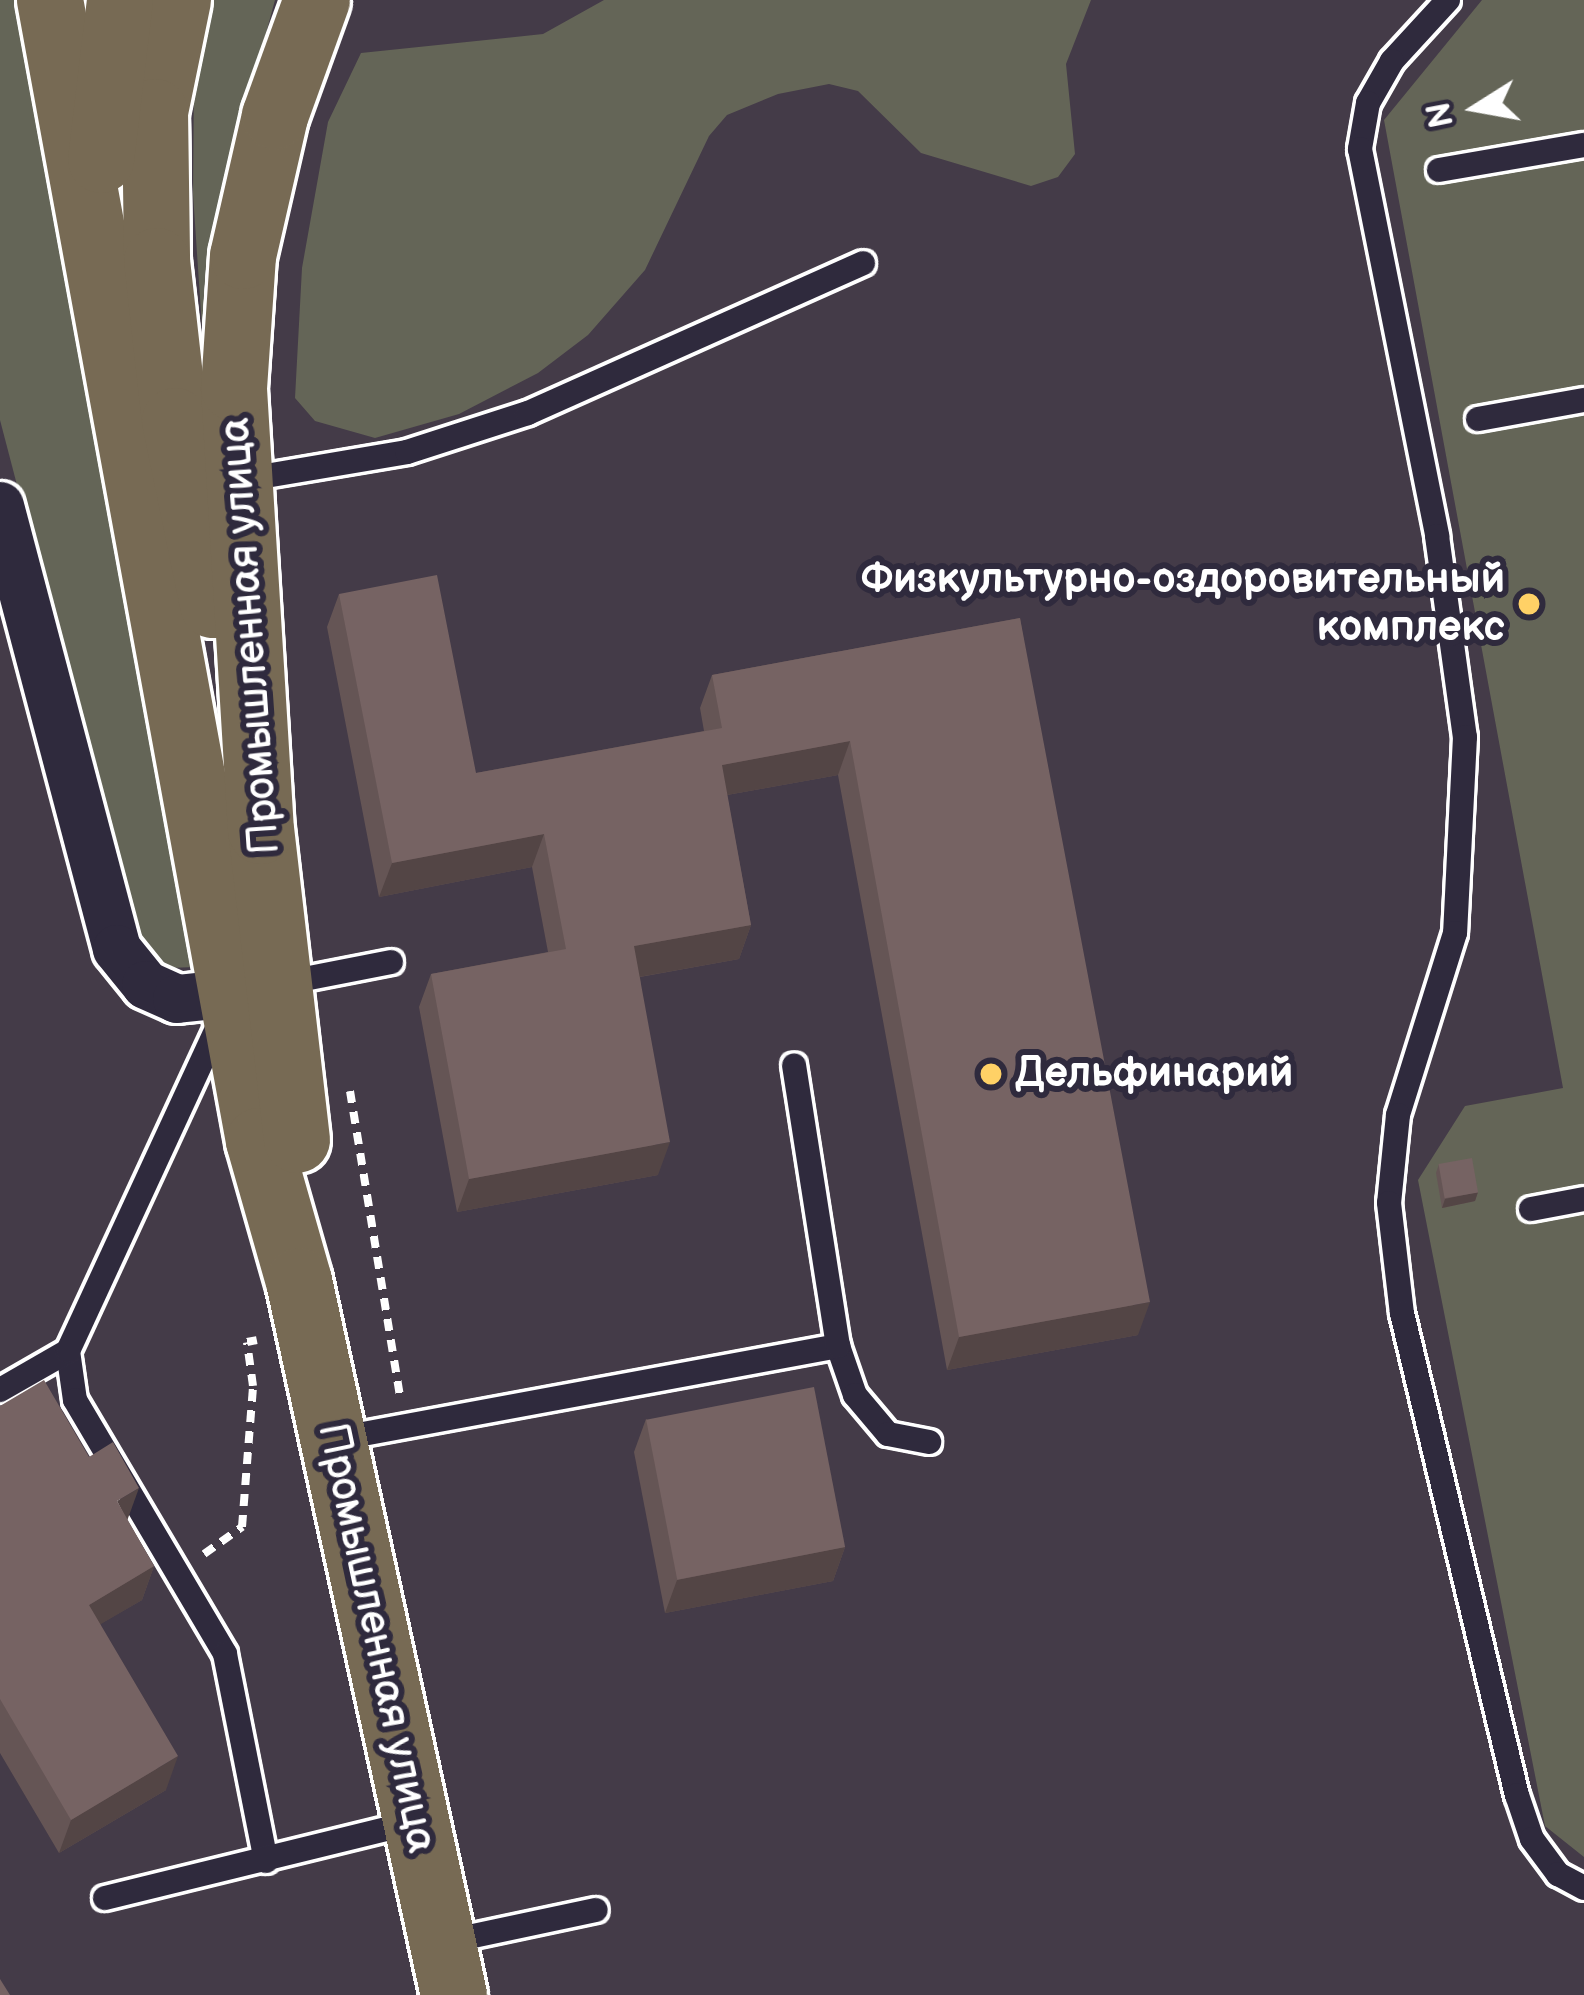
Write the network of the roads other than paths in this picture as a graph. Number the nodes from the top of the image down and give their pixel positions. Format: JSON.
{"nodes":[{"id":1,"x":50,"y":0,"type":"edge"},
{"id":2,"x":120,"y":0,"type":"edge"},
{"id":3,"x":178,"y":0,"type":"edge"},
{"id":4,"x":317,"y":0,"type":"edge"},
{"id":5,"x":1448,"y":0,"type":"edge"},
{"id":6,"x":1584,"y":145,"type":"edge"},
{"id":7,"x":1438,"y":170,"type":"dead end"},
{"id":8,"x":93,"y":236,"type":"junction"},
{"id":9,"x":863,"y":263,"type":"dead end"},
{"id":10,"x":1584,"y":400,"type":"edge"},
{"id":11,"x":1478,"y":419,"type":"dead end"},
{"id":12,"x":240,"y":480,"type":"junction"},
{"id":13,"x":0,"y":506,"type":"edge"},
{"id":14,"x":261,"y":832,"type":"junction"},
{"id":15,"x":392,"y":962,"type":"dead end"},
{"id":16,"x":259,"y":988,"type":"junction"},
{"id":17,"x":794,"y":1066,"type":"dead end"},
{"id":18,"x":1584,"y":1199,"type":"edge"},
{"id":19,"x":1531,"y":1209,"type":"dead end"},
{"id":20,"x":838,"y":1346,"type":"junction"},
{"id":21,"x":68,"y":1351,"type":"junction"},
{"id":22,"x":0,"y":1390,"type":"edge"},
{"id":23,"x":333,"y":1440,"type":"junction"},
{"id":24,"x":928,"y":1442,"type":"dead end"},
{"id":25,"x":416,"y":1821,"type":"junction"},
{"id":26,"x":266,"y":1861,"type":"junction"},
{"id":27,"x":1584,"y":1888,"type":"edge"},
{"id":28,"x":105,"y":1898,"type":"dead end"},
{"id":29,"x":596,"y":1910,"type":"dead end"},
{"id":30,"x":448,"y":1969,"type":"edge"}],
"edges":[{"from":1,"to":8,"type":"main road","name":"Промышленная улица"},
{"from":2,"to":8,"type":"main road"},
{"from":3,"to":14,"type":"main road"},
{"from":4,"to":12,"type":"main road","name":"Промышленная улица"},
{"from":5,"to":27,"type":"lane"},
{"from":6,"to":7,"type":"lane"},
{"from":8,"to":16,"type":"main road","name":"Промышленная улица"},
{"from":9,"to":12,"type":"lane"},
{"from":10,"to":11,"type":"lane"},
{"from":12,"to":14,"type":"main road","name":"Промышленная улица"},
{"from":13,"to":16,"type":"street"},
{"from":14,"to":16,"type":"main road","name":"Промышленная улица"},
{"from":15,"to":16,"type":"lane"},
{"from":16,"to":21,"type":"lane"},
{"from":16,"to":23,"type":"main road","name":"Промышленная улица"},
{"from":17,"to":20,"type":"lane"},
{"from":18,"to":19,"type":"lane"},
{"from":20,"to":23,"type":"lane"},
{"from":20,"to":24,"type":"lane"},
{"from":21,"to":22,"type":"lane"},
{"from":21,"to":26,"type":"lane"},
{"from":23,"to":25,"type":"main road","name":"Промышленная улица"},
{"from":25,"to":26,"type":"lane"},
{"from":25,"to":30,"type":"main road","name":"Промышленная улица"},
{"from":26,"to":28,"type":"lane"},
{"from":29,"to":30,"type":"lane"}]}
